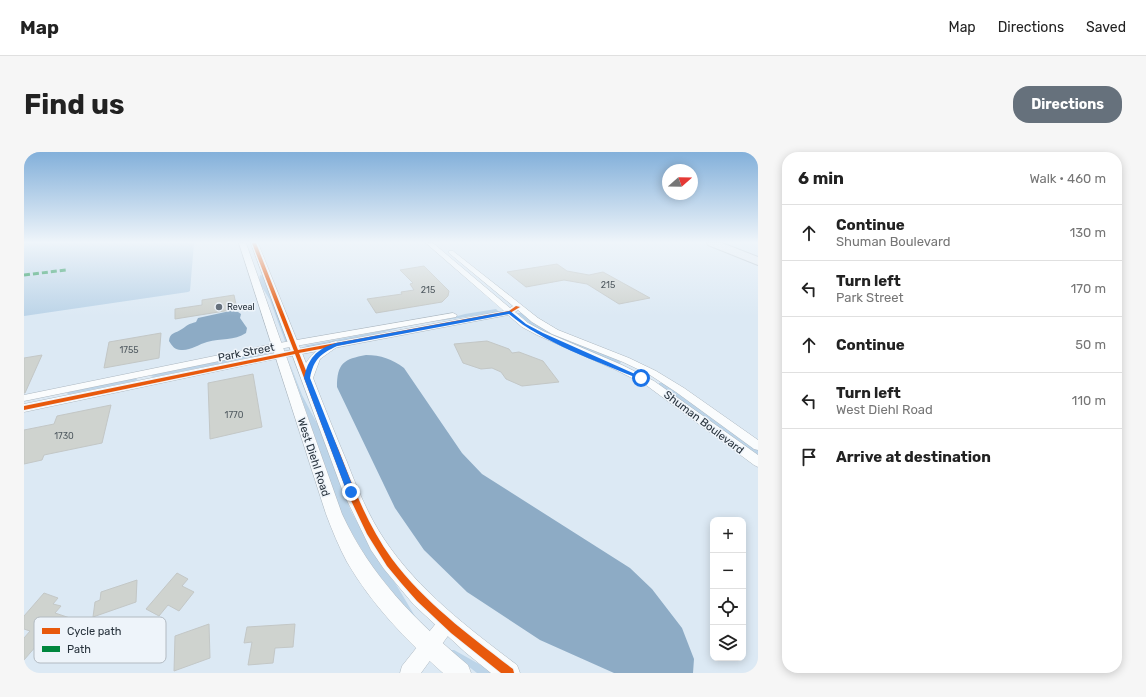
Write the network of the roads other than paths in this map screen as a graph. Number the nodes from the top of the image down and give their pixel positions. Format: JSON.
{"nodes":[{"id":1,"x":252,"y":267,"type":"edge"},
{"id":2,"x":262,"y":267,"type":"edge"},
{"id":3,"x":459,"y":267,"type":"edge"},
{"id":4,"x":466,"y":267,"type":"edge"},
{"id":5,"x":510,"y":308,"type":"junction"},
{"id":6,"x":336,"y":344,"type":"junction"},
{"id":7,"x":287,"y":349,"type":"junction"},
{"id":8,"x":307,"y":378,"type":"junction"},
{"id":9,"x":24,"y":398,"type":"edge"},
{"id":10,"x":24,"y":408,"type":"edge"},
{"id":11,"x":758,"y":446,"type":"edge"},
{"id":12,"x":758,"y":462,"type":"edge"},
{"id":13,"x":447,"y":623,"type":"junction"},
{"id":14,"x":429,"y":647,"type":"junction"},
{"id":15,"x":409,"y":673,"type":"edge"},
{"id":16,"x":460,"y":673,"type":"edge"},
{"id":17,"x":508,"y":673,"type":"edge"}],
"edges":[{"from":1,"to":7,"type":"street","name":"West Diehl Road"},
{"from":2,"to":7,"type":"street","name":"West Diehl Road"},
{"from":3,"to":5,"type":"street","name":"Shuman Boulevard"},
{"from":4,"to":5,"type":"street","name":"Shuman Boulevard"},
{"from":5,"to":6,"type":"street","name":"Park Street"},
{"from":5,"to":7,"type":"street","name":"Park Street"},
{"from":5,"to":11,"type":"street","name":"Shuman Boulevard"},
{"from":5,"to":12,"type":"street","name":"Shuman Boulevard"},
{"from":6,"to":7,"type":"street","name":"Park Street"},
{"from":6,"to":8,"type":"street"},
{"from":7,"to":8,"type":"street","name":"West Diehl Road"},
{"from":7,"to":9,"type":"street","name":"Park Street"},
{"from":7,"to":10,"type":"street","name":"Park Street"},
{"from":7,"to":14,"type":"street","name":"West Diehl Road"},
{"from":8,"to":13,"type":"street","name":"West Diehl Road"},
{"from":13,"to":14,"type":"street"},
{"from":13,"to":17,"type":"street","name":"West Diehl Road"},
{"from":14,"to":15,"type":"street"},
{"from":14,"to":16,"type":"street","name":"West Diehl Road"}]}
